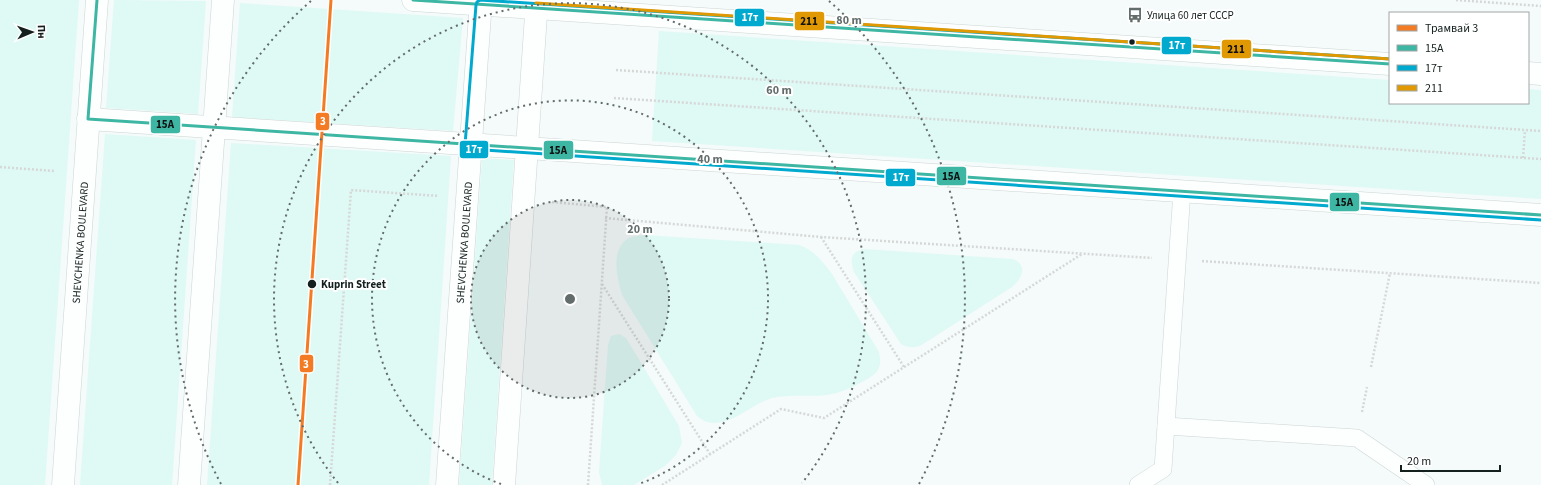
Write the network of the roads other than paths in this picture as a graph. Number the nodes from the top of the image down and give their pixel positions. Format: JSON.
{"nodes":[{"id":1,"x":97,"y":0,"type":"edge"},
{"id":2,"x":223,"y":0,"type":"edge"},
{"id":3,"x":413,"y":0,"type":"edge"},
{"id":4,"x":481,"y":2,"type":"edge"},
{"id":5,"x":536,"y":4,"type":"edge"},
{"id":6,"x":1389,"y":64,"type":"edge"},
{"id":7,"x":1529,"y":73,"type":"edge"},
{"id":8,"x":1541,"y":74,"type":"edge"},
{"id":9,"x":88,"y":119,"type":"junction"},
{"id":10,"x":214,"y":128,"type":"junction"},
{"id":11,"x":470,"y":144,"type":"junction"},
{"id":12,"x":527,"y":148,"type":"junction"},
{"id":13,"x":1182,"y":191,"type":"junction"},
{"id":14,"x":1541,"y":215,"type":"edge"},
{"id":15,"x":1166,"y":426,"type":"junction"},
{"id":16,"x":63,"y":485,"type":"edge"},
{"id":17,"x":189,"y":485,"type":"edge"},
{"id":18,"x":447,"y":485,"type":"edge"},
{"id":19,"x":504,"y":485,"type":"edge"},
{"id":20,"x":1138,"y":485,"type":"edge"},
{"id":21,"x":1426,"y":485,"type":"edge"}],
"edges":[{"from":1,"to":9,"type":"street","name":"SHEVCHENKA BOULEVARD"},
{"from":2,"to":10,"type":"street"},
{"from":3,"to":4,"type":"street"},
{"from":4,"to":5,"type":"street"},
{"from":4,"to":11,"type":"street","name":"SHEVCHENKA BOULEVARD"},
{"from":5,"to":6,"type":"street"},
{"from":5,"to":12,"type":"street"},
{"from":7,"to":8,"type":"street"},
{"from":9,"to":10,"type":"street"},
{"from":9,"to":16,"type":"street","name":"SHEVCHENKA BOULEVARD"},
{"from":10,"to":11,"type":"street"},
{"from":10,"to":17,"type":"street"},
{"from":11,"to":12,"type":"street"},
{"from":11,"to":18,"type":"street","name":"SHEVCHENKA BOULEVARD"},
{"from":12,"to":13,"type":"street"},
{"from":12,"to":19,"type":"street"},
{"from":13,"to":14,"type":"street"},
{"from":13,"to":15,"type":"lane"},
{"from":15,"to":20,"type":"lane"},
{"from":15,"to":21,"type":"lane"}]}
